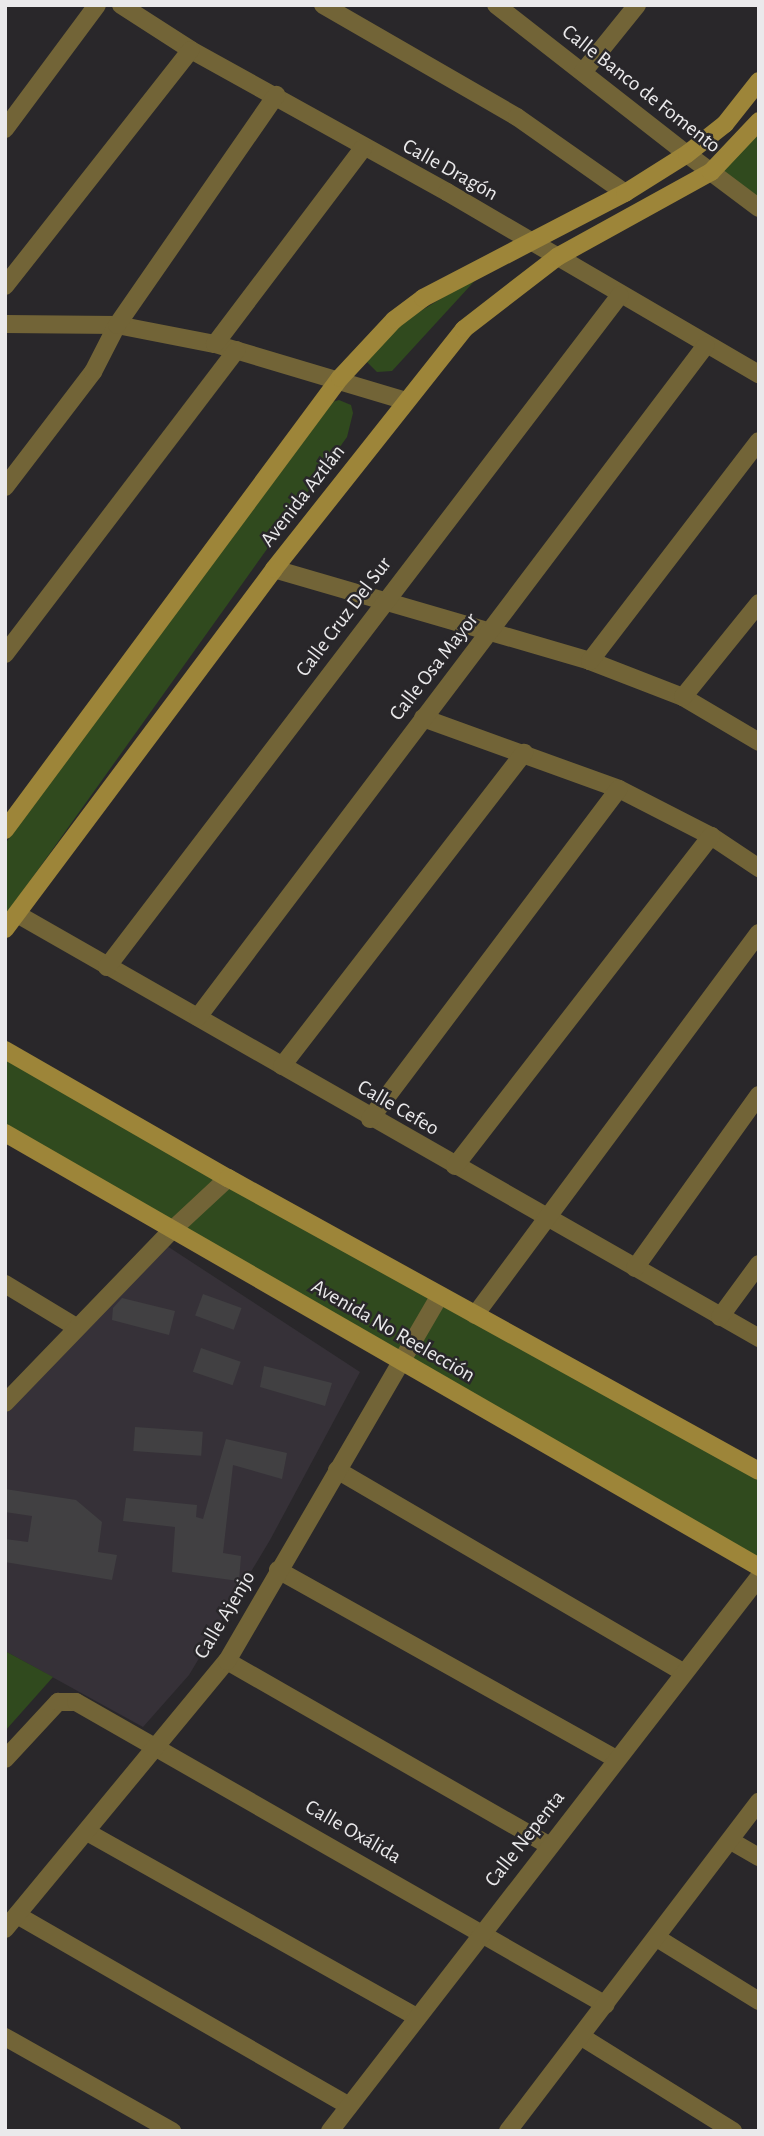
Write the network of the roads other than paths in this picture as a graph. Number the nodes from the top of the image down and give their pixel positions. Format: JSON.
{"nodes":[{"id":1,"x":97,"y":5,"type":"edge"},
{"id":2,"x":323,"y":5,"type":"edge"},
{"id":3,"x":496,"y":5,"type":"edge"},
{"id":4,"x":637,"y":5,"type":"edge"},
{"id":5,"x":132,"y":8,"type":"edge"},
{"id":6,"x":191,"y":50,"type":"junction"},
{"id":7,"x":583,"y":72,"type":"junction"},
{"id":8,"x":759,"y":81,"type":"edge"},
{"id":9,"x":276,"y":95,"type":"junction"},
{"id":10,"x":759,"y":121,"type":"edge"},
{"id":11,"x":5,"y":129,"type":"edge"},
{"id":12,"x":363,"y":148,"type":"junction"},
{"id":13,"x":687,"y":154,"type":"junction"},
{"id":14,"x":711,"y":172,"type":"junction"},
{"id":15,"x":625,"y":193,"type":"junction"},
{"id":16,"x":759,"y":208,"type":"edge"},
{"id":17,"x":528,"y":240,"type":"junction"},
{"id":18,"x":557,"y":257,"type":"junction"},
{"id":19,"x":5,"y":286,"type":"edge"},
{"id":20,"x":620,"y":295,"type":"junction"},
{"id":21,"x":7,"y":326,"type":"edge"},
{"id":22,"x":117,"y":326,"type":"junction"},
{"id":23,"x":215,"y":344,"type":"junction"},
{"id":24,"x":706,"y":345,"type":"junction"},
{"id":25,"x":237,"y":350,"type":"junction"},
{"id":26,"x":759,"y":374,"type":"edge"},
{"id":27,"x":340,"y":378,"type":"junction"},
{"id":28,"x":406,"y":401,"type":"junction"},
{"id":29,"x":759,"y":441,"type":"edge"},
{"id":30,"x":5,"y":487,"type":"edge"},
{"id":31,"x":274,"y":569,"type":"junction"},
{"id":32,"x":385,"y":599,"type":"junction"},
{"id":33,"x":759,"y":603,"type":"edge"},
{"id":34,"x":491,"y":631,"type":"junction"},
{"id":35,"x":5,"y":654,"type":"edge"},
{"id":36,"x":590,"y":661,"type":"junction"},
{"id":37,"x":683,"y":697,"type":"junction"},
{"id":38,"x":423,"y":718,"type":"junction"},
{"id":39,"x":759,"y":742,"type":"edge"},
{"id":40,"x":524,"y":753,"type":"junction"},
{"id":41,"x":619,"y":789,"type":"junction"},
{"id":42,"x":5,"y":830,"type":"edge"},
{"id":43,"x":711,"y":836,"type":"junction"},
{"id":44,"x":759,"y":868,"type":"edge"},
{"id":45,"x":17,"y":914,"type":"junction"},
{"id":46,"x":5,"y":929,"type":"edge"},
{"id":47,"x":759,"y":933,"type":"edge"},
{"id":48,"x":107,"y":967,"type":"junction"},
{"id":49,"x":198,"y":1017,"type":"junction"},
{"id":50,"x":5,"y":1049,"type":"edge"},
{"id":51,"x":282,"y":1066,"type":"junction"},
{"id":52,"x":759,"y":1095,"type":"edge"},
{"id":53,"x":370,"y":1119,"type":"junction"},
{"id":54,"x":5,"y":1133,"type":"edge"},
{"id":55,"x":454,"y":1166,"type":"junction"},
{"id":56,"x":228,"y":1178,"type":"junction"},
{"id":57,"x":544,"y":1218,"type":"junction"},
{"id":58,"x":171,"y":1231,"type":"junction"},
{"id":59,"x":759,"y":1264,"type":"edge"},
{"id":60,"x":635,"y":1268,"type":"junction"},
{"id":61,"x":5,"y":1284,"type":"edge"},
{"id":62,"x":440,"y":1295,"type":"junction"},
{"id":63,"x":475,"y":1315,"type":"junction"},
{"id":64,"x":720,"y":1317,"type":"junction"},
{"id":65,"x":76,"y":1328,"type":"junction"},
{"id":66,"x":759,"y":1338,"type":"edge"},
{"id":67,"x":398,"y":1361,"type":"junction"},
{"id":68,"x":5,"y":1403,"type":"edge"},
{"id":69,"x":337,"y":1470,"type":"junction"},
{"id":70,"x":759,"y":1471,"type":"edge"},
{"id":71,"x":759,"y":1567,"type":"edge"},
{"id":72,"x":278,"y":1570,"type":"junction"},
{"id":73,"x":759,"y":1577,"type":"edge"},
{"id":74,"x":227,"y":1661,"type":"junction"},
{"id":75,"x":682,"y":1672,"type":"junction"},
{"id":76,"x":158,"y":1745,"type":"junction"},
{"id":77,"x":5,"y":1759,"type":"edge"},
{"id":78,"x":616,"y":1759,"type":"junction"},
{"id":79,"x":759,"y":1802,"type":"edge"},
{"id":80,"x":87,"y":1832,"type":"junction"},
{"id":81,"x":731,"y":1841,"type":"junction"},
{"id":82,"x":548,"y":1845,"type":"junction"},
{"id":83,"x":759,"y":1857,"type":"edge"},
{"id":84,"x":11,"y":1922,"type":"edge"},
{"id":85,"x":482,"y":1931,"type":"junction"},
{"id":86,"x":657,"y":1938,"type":"junction"},
{"id":87,"x":759,"y":2001,"type":"edge"},
{"id":88,"x":606,"y":2005,"type":"junction"},
{"id":89,"x":416,"y":2017,"type":"junction"},
{"id":90,"x":5,"y":2037,"type":"edge"},
{"id":91,"x":582,"y":2037,"type":"junction"},
{"id":92,"x":349,"y":2106,"type":"junction"},
{"id":93,"x":172,"y":2131,"type":"edge"},
{"id":94,"x":330,"y":2131,"type":"edge"},
{"id":95,"x":508,"y":2131,"type":"edge"},
{"id":96,"x":733,"y":2131,"type":"edge"}],
"edges":[{"from":1,"to":11,"type":"street"},
{"from":2,"to":15,"type":"street"},
{"from":3,"to":7,"type":"street","name":"Calle Banco de Fomento"},
{"from":4,"to":7,"type":"street"},
{"from":5,"to":6,"type":"street","name":"Calle Dragón"},
{"from":6,"to":9,"type":"street","name":"Calle Dragón"},
{"from":6,"to":19,"type":"street"},
{"from":7,"to":13,"type":"street","name":"Calle Banco de Fomento"},
{"from":8,"to":13,"type":"main road","name":"Avenida Aztlán"},
{"from":9,"to":12,"type":"street","name":"Calle Dragón"},
{"from":9,"to":22,"type":"street"},
{"from":10,"to":14,"type":"main road","name":"Avenida Aztlán"},
{"from":12,"to":17,"type":"street","name":"Calle Dragón"},
{"from":12,"to":23,"type":"street"},
{"from":13,"to":14,"type":"street","name":"Calle Banco de Fomento"},
{"from":13,"to":15,"type":"main road","name":"Avenida Aztlán"},
{"from":14,"to":16,"type":"street","name":"Calle Banco de Fomento"},
{"from":14,"to":18,"type":"main road","name":"Avenida Aztlán"},
{"from":15,"to":17,"type":"main road","name":"Avenida Aztlán"},
{"from":17,"to":18,"type":"street","name":"Calle Dragón"},
{"from":17,"to":27,"type":"main road","name":"Avenida Aztlán"},
{"from":18,"to":20,"type":"street","name":"Calle Dragón"},
{"from":18,"to":28,"type":"main road","name":"Avenida Aztlán"},
{"from":20,"to":24,"type":"street","name":"Calle Dragón"},
{"from":20,"to":32,"type":"street","name":"Calle Cruz Del Sur"},
{"from":21,"to":22,"type":"street"},
{"from":22,"to":23,"type":"street"},
{"from":22,"to":30,"type":"street"},
{"from":23,"to":25,"type":"street"},
{"from":24,"to":26,"type":"street","name":"Calle Dragón"},
{"from":24,"to":34,"type":"street","name":"Calle Osa Mayor"},
{"from":25,"to":27,"type":"street"},
{"from":25,"to":35,"type":"street"},
{"from":27,"to":28,"type":"street"},
{"from":27,"to":42,"type":"main road","name":"Avenida Aztlán"},
{"from":28,"to":31,"type":"main road","name":"Avenida Aztlán"},
{"from":29,"to":36,"type":"street"},
{"from":31,"to":32,"type":"street"},
{"from":31,"to":45,"type":"main road","name":"Avenida Aztlán"},
{"from":32,"to":34,"type":"street"},
{"from":32,"to":48,"type":"street","name":"Calle Cruz Del Sur"},
{"from":33,"to":37,"type":"street"},
{"from":34,"to":36,"type":"street"},
{"from":34,"to":38,"type":"street","name":"Calle Osa Mayor"},
{"from":36,"to":37,"type":"street"},
{"from":37,"to":39,"type":"street"},
{"from":38,"to":40,"type":"street"},
{"from":38,"to":49,"type":"street","name":"Calle Osa Mayor"},
{"from":40,"to":41,"type":"street"},
{"from":40,"to":51,"type":"street"},
{"from":41,"to":43,"type":"street"},
{"from":41,"to":53,"type":"street"},
{"from":43,"to":44,"type":"street"},
{"from":43,"to":55,"type":"street"},
{"from":45,"to":46,"type":"main road","name":"Avenida Aztlán"},
{"from":45,"to":48,"type":"street","name":"Calle Cefeo"},
{"from":47,"to":57,"type":"street"},
{"from":48,"to":49,"type":"street","name":"Calle Cefeo"},
{"from":49,"to":51,"type":"street","name":"Calle Cefeo"},
{"from":50,"to":56,"type":"main road"},
{"from":51,"to":53,"type":"street","name":"Calle Cefeo"},
{"from":52,"to":60,"type":"street"},
{"from":53,"to":55,"type":"street","name":"Calle Cefeo"},
{"from":54,"to":58,"type":"main road","name":"Avenida No Reelección"},
{"from":55,"to":57,"type":"street","name":"Calle Cefeo"},
{"from":56,"to":58,"type":"street"},
{"from":56,"to":62,"type":"main road"},
{"from":57,"to":60,"type":"street","name":"Calle Cefeo"},
{"from":57,"to":63,"type":"street"},
{"from":58,"to":65,"type":"street"},
{"from":58,"to":67,"type":"main road","name":"Avenida No Reelección"},
{"from":59,"to":64,"type":"street"},
{"from":60,"to":64,"type":"street","name":"Calle Cefeo"},
{"from":61,"to":65,"type":"street"},
{"from":62,"to":63,"type":"main road"},
{"from":62,"to":67,"type":"street","name":"Calle Ajenjo"},
{"from":63,"to":70,"type":"main road"},
{"from":64,"to":66,"type":"street","name":"Calle Cefeo"},
{"from":65,"to":68,"type":"street"},
{"from":67,"to":69,"type":"street","name":"Calle Ajenjo"},
{"from":67,"to":71,"type":"main road","name":"Avenida No Reelección"},
{"from":69,"to":72,"type":"street","name":"Calle Ajenjo"},
{"from":69,"to":75,"type":"street"},
{"from":72,"to":74,"type":"street","name":"Calle Ajenjo"},
{"from":72,"to":78,"type":"street"},
{"from":73,"to":75,"type":"street","name":"Calle Nepenta"},
{"from":74,"to":76,"type":"street","name":"Calle Ajenjo"},
{"from":74,"to":82,"type":"street"},
{"from":75,"to":78,"type":"street","name":"Calle Nepenta"},
{"from":76,"to":77,"type":"street","name":"Calle Oxálida"},
{"from":76,"to":80,"type":"street","name":"Calle Ajenjo"},
{"from":76,"to":85,"type":"street","name":"Calle Oxálida"},
{"from":78,"to":82,"type":"street","name":"Calle Nepenta"},
{"from":79,"to":81,"type":"street"},
{"from":80,"to":84,"type":"street","name":"Calle Ajenjo"},
{"from":80,"to":89,"type":"street"},
{"from":81,"to":83,"type":"street"},
{"from":81,"to":86,"type":"street"},
{"from":82,"to":85,"type":"street","name":"Calle Nepenta"},
{"from":84,"to":92,"type":"street"},
{"from":85,"to":88,"type":"street","name":"Calle Oxálida"},
{"from":85,"to":89,"type":"street","name":"Calle Nepenta"},
{"from":86,"to":87,"type":"street"},
{"from":86,"to":88,"type":"street"},
{"from":88,"to":91,"type":"street"},
{"from":89,"to":92,"type":"street","name":"Calle Nepenta"},
{"from":90,"to":93,"type":"street"},
{"from":91,"to":95,"type":"street"},
{"from":91,"to":96,"type":"street"},
{"from":92,"to":94,"type":"street","name":"Calle Nepenta"}]}
